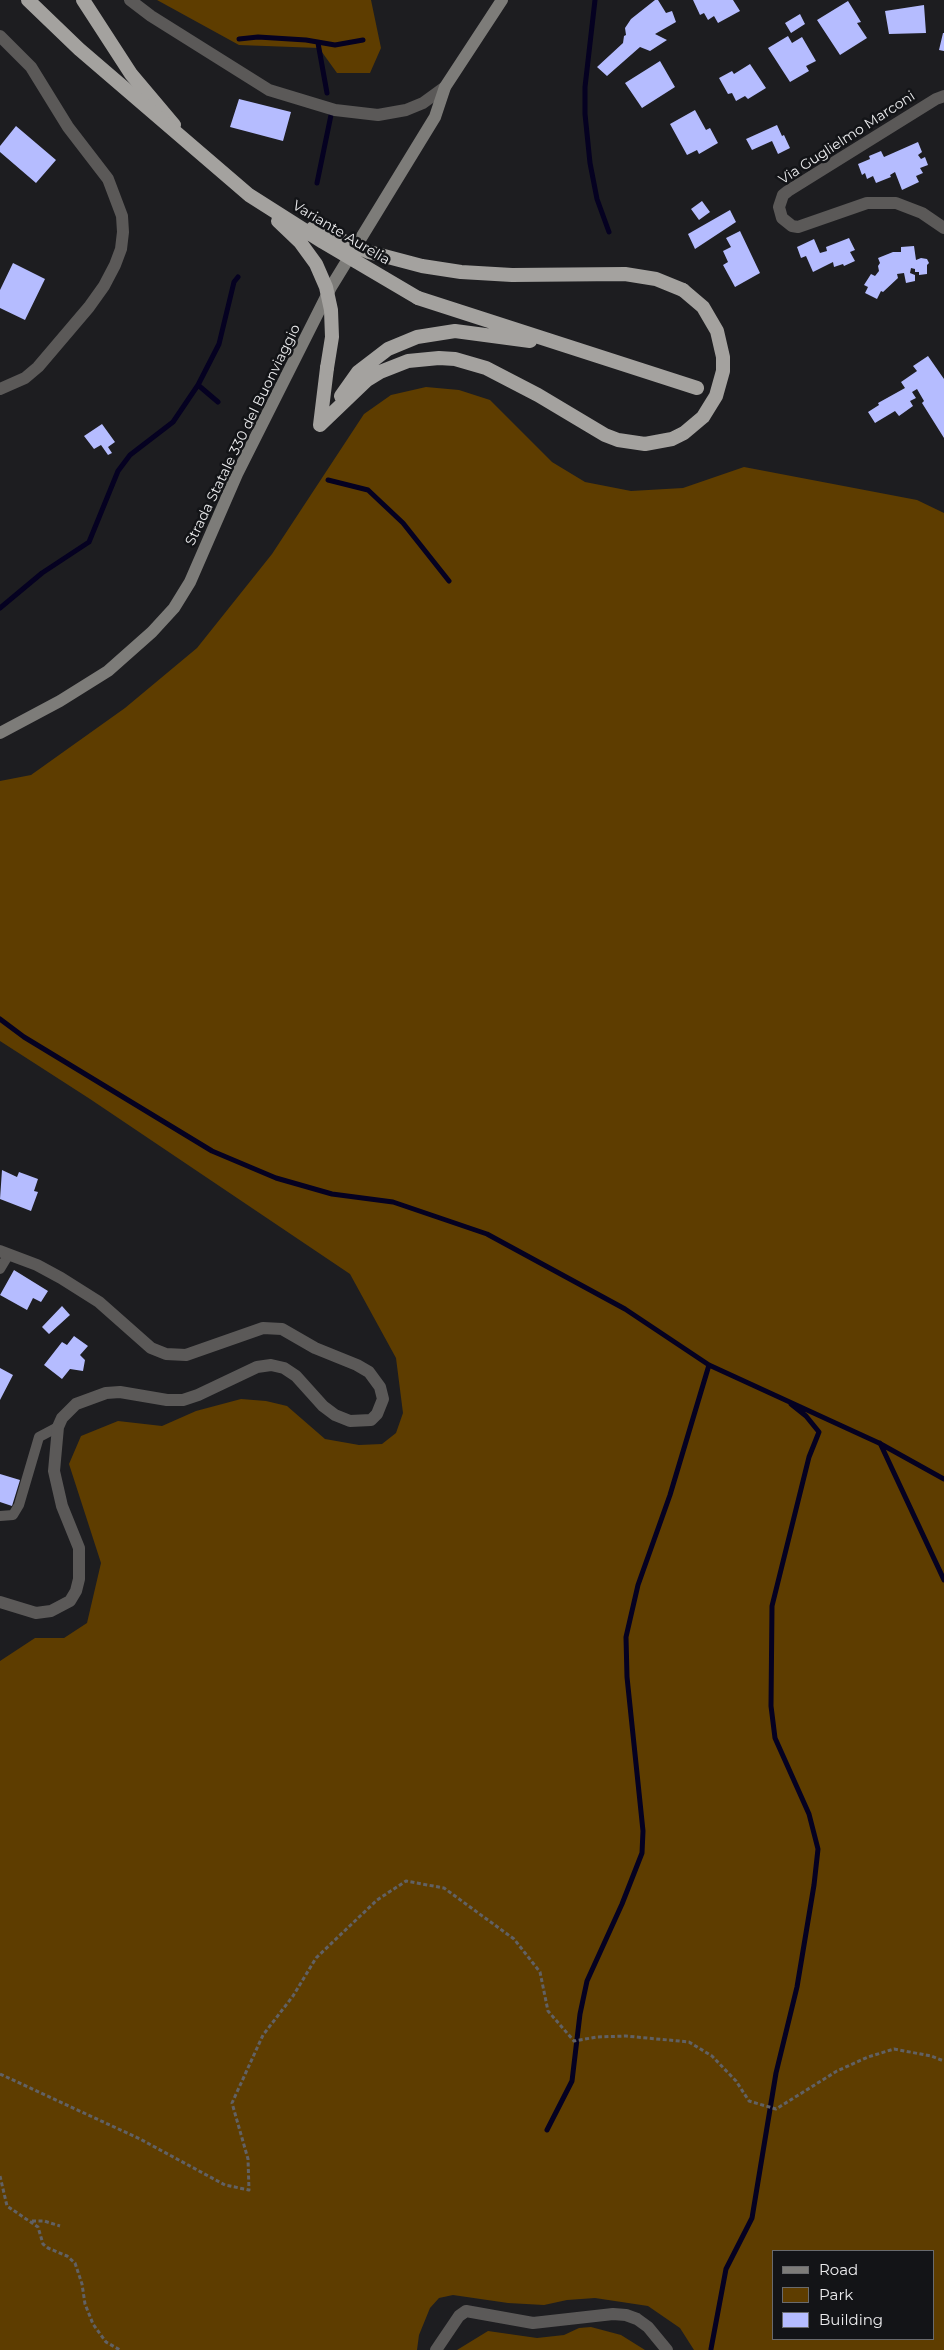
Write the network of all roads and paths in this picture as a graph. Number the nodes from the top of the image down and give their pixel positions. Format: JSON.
{"nodes":[{"id":1,"x":28,"y":0,"type":"edge"},
{"id":2,"x":83,"y":0,"type":"edge"},
{"id":3,"x":130,"y":0,"type":"edge"},
{"id":4,"x":502,"y":0,"type":"edge"},
{"id":5,"x":0,"y":36,"type":"edge"},
{"id":6,"x":445,"y":87,"type":"junction"},
{"id":7,"x":944,"y":96,"type":"edge"},
{"id":8,"x":188,"y":141,"type":"junction"},
{"id":9,"x":249,"y":195,"type":"junction"},
{"id":10,"x":944,"y":228,"type":"edge"},
{"id":11,"x":561,"y":345,"type":"junction"},
{"id":12,"x":697,"y":388,"type":"dead end"},
{"id":13,"x":0,"y":389,"type":"edge"},
{"id":14,"x":320,"y":425,"type":"junction"},
{"id":15,"x":0,"y":733,"type":"edge"},
{"id":16,"x":4,"y":1253,"type":"edge"},
{"id":17,"x":0,"y":1269,"type":"edge"},
{"id":18,"x":58,"y":1427,"type":"junction"},
{"id":19,"x":0,"y":1516,"type":"edge"},
{"id":20,"x":0,"y":1602,"type":"edge"},
{"id":21,"x":944,"y":2061,"type":"edge"},
{"id":22,"x":0,"y":2074,"type":"edge"},
{"id":23,"x":0,"y":2176,"type":"edge"},
{"id":24,"x":31,"y":2221,"type":"junction"},
{"id":25,"x":60,"y":2226,"type":"dead end"},
{"id":26,"x":120,"y":2350,"type":"edge"},
{"id":27,"x":436,"y":2350,"type":"edge"},
{"id":28,"x":667,"y":2350,"type":"edge"}],
"edges":[{"from":1,"to":8,"type":"highway","name":"Variante Aurelia","bridge":true},
{"from":2,"to":8,"type":"highway","bridge":true},
{"from":3,"to":6,"type":"street","name":"Strada Statale 330 del Buonviaggio"},
{"from":4,"to":6,"type":"main road","name":"Strada Statale 330 del Buonviaggio"},
{"from":5,"to":13,"type":"street"},
{"from":6,"to":15,"type":"main road","name":"Strada Statale 330 del Buonviaggio","bridge":true},
{"from":7,"to":10,"type":"street","name":"Via Guglielmo Marconi"},
{"from":8,"to":9,"type":"highway","name":"Variante Aurelia","bridge":true},
{"from":9,"to":11,"type":"highway","name":"Variante Aurelia","bridge":true},
{"from":9,"to":14,"type":"highway","bridge":true},
{"from":9,"to":14,"type":"highway","bridge":true},
{"from":11,"to":12,"type":"highway","name":"Variante Aurelia"},
{"from":11,"to":14,"type":"highway"},
{"from":16,"to":17,"type":"lane"},
{"from":16,"to":18,"type":"street"},
{"from":18,"to":19,"type":"lane"},
{"from":18,"to":20,"type":"street"},
{"from":21,"to":22,"type":"path"},
{"from":23,"to":24,"type":"path"},
{"from":24,"to":25,"type":"path"},
{"from":24,"to":26,"type":"path"},
{"from":27,"to":28,"type":"street"}]}
